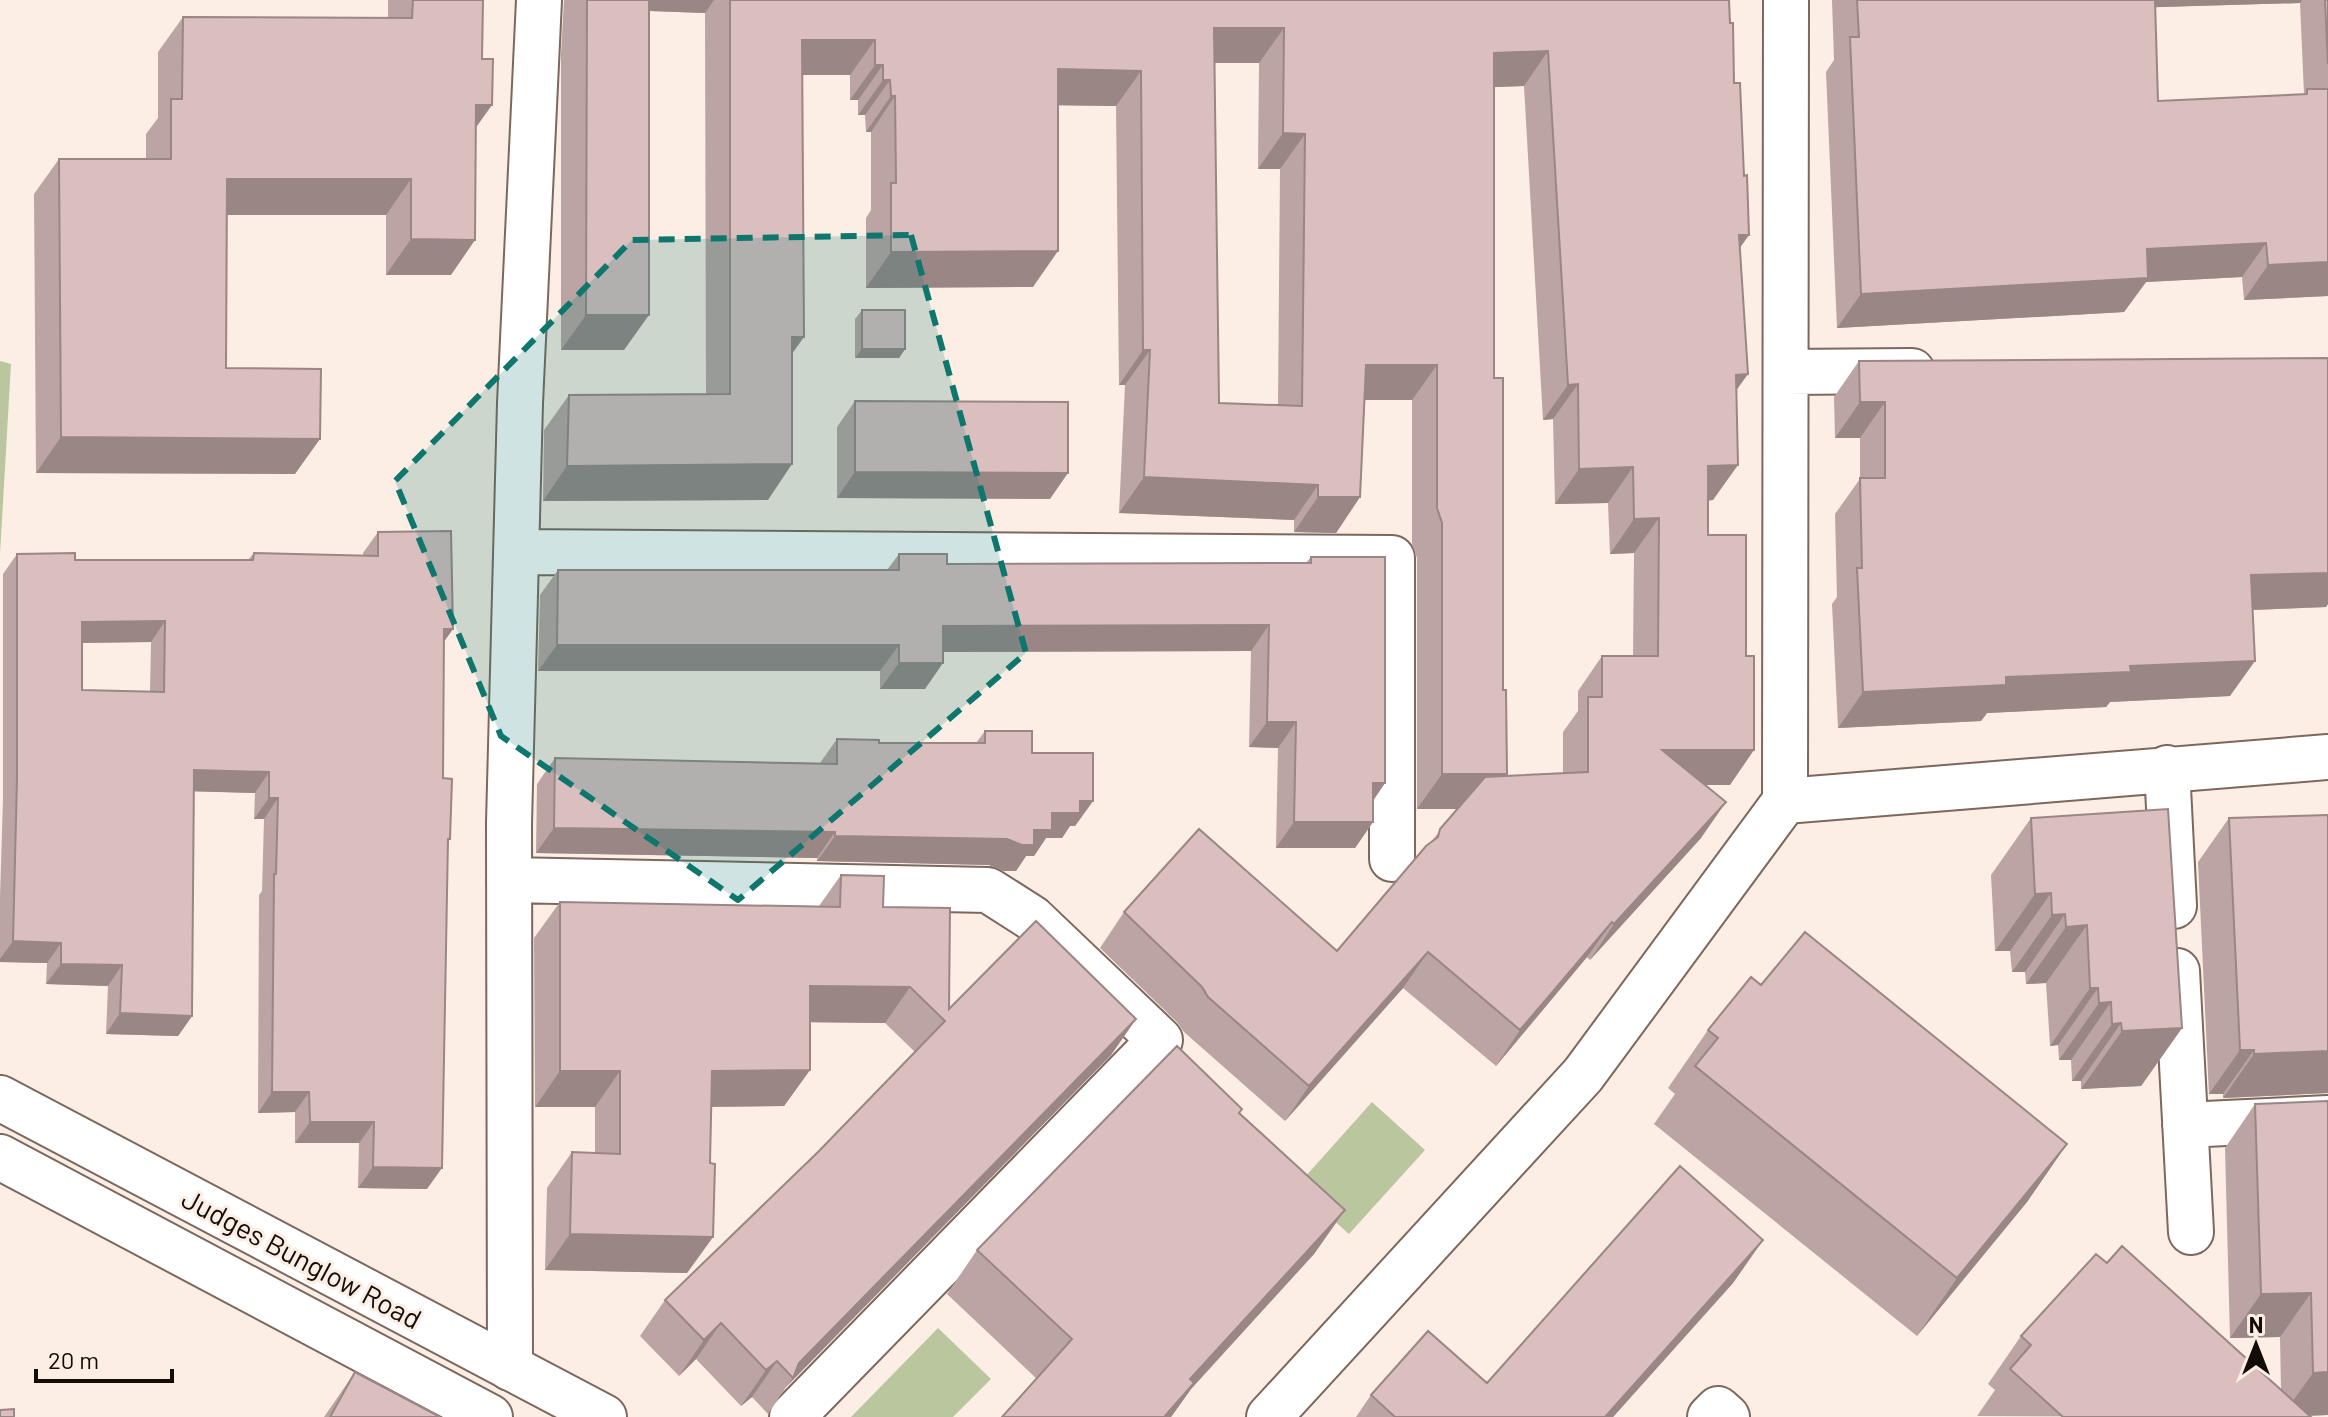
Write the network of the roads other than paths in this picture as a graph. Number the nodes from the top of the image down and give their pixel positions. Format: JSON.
{"nodes":[{"id":1,"x":539,"y":0,"type":"edge"},
{"id":2,"x":1786,"y":0,"type":"edge"},
{"id":3,"x":1945,"y":371,"type":"edge"},
{"id":4,"x":1786,"y":372,"type":"junction"},
{"id":5,"x":516,"y":552,"type":"junction"},
{"id":6,"x":2328,"y":757,"type":"edge"},
{"id":7,"x":2167,"y":768,"type":"junction"},
{"id":8,"x":1785,"y":801,"type":"junction"},
{"id":9,"x":1392,"y":859,"type":"dead end"},
{"id":10,"x":509,"y":880,"type":"junction"},
{"id":11,"x":0,"y":1098,"type":"edge"},
{"id":12,"x":2328,"y":1118,"type":"edge"},
{"id":13,"x":2185,"y":1125,"type":"junction"},
{"id":14,"x":0,"y":1157,"type":"edge"},
{"id":15,"x":2191,"y":1232,"type":"dead end"},
{"id":16,"x":510,"y":1368,"type":"junction"},
{"id":17,"x":490,"y":1417,"type":"edge"},
{"id":18,"x":604,"y":1417,"type":"edge"},
{"id":19,"x":792,"y":1417,"type":"edge"},
{"id":20,"x":1269,"y":1417,"type":"edge"},
{"id":21,"x":1710,"y":1417,"type":"edge"},
{"id":22,"x":1727,"y":1417,"type":"edge"}],
"edges":[{"from":1,"to":5,"type":"street"},
{"from":2,"to":4,"type":"street"},
{"from":3,"to":4,"type":"street"},
{"from":4,"to":8,"type":"street"},
{"from":5,"to":9,"type":"street"},
{"from":5,"to":10,"type":"street"},
{"from":6,"to":7,"type":"street"},
{"from":7,"to":8,"type":"street"},
{"from":7,"to":13,"type":"street"},
{"from":8,"to":20,"type":"street"},
{"from":10,"to":16,"type":"street"},
{"from":10,"to":19,"type":"street"},
{"from":11,"to":16,"type":"street","name":"Judges Bunglow Road"},
{"from":12,"to":13,"type":"street"},
{"from":13,"to":15,"type":"street"},
{"from":14,"to":17,"type":"street","name":"Judges Bunglow Road"},
{"from":16,"to":18,"type":"street","name":"Judges Bunglow Road"},
{"from":21,"to":22,"type":"street"}]}
